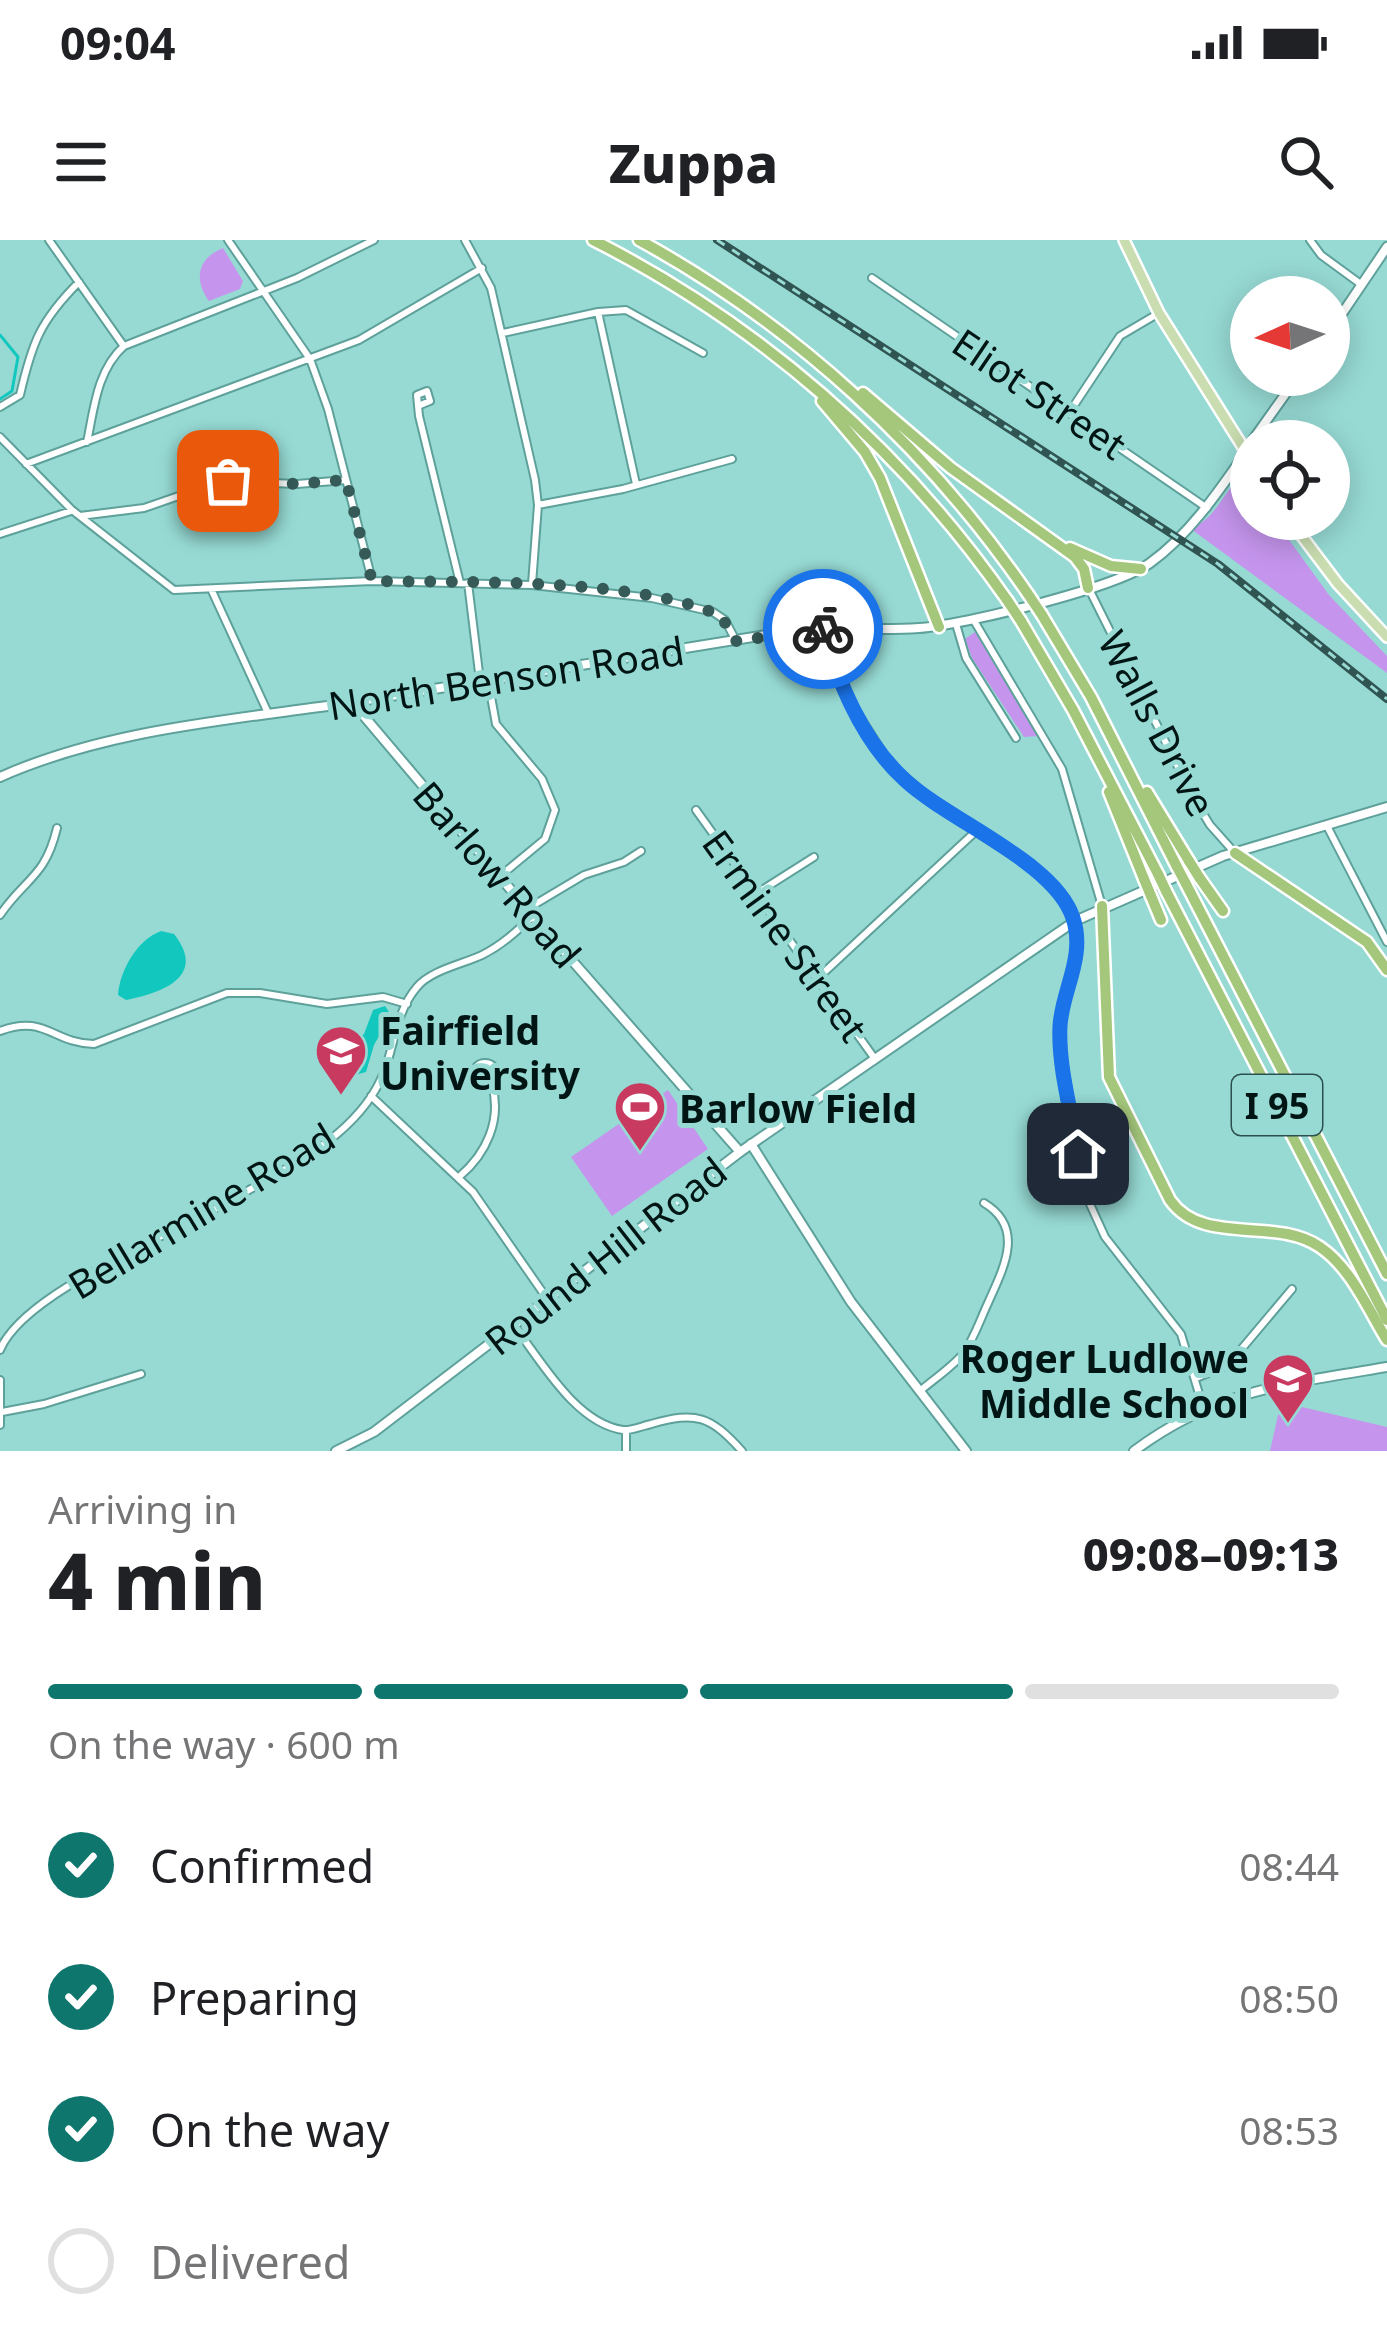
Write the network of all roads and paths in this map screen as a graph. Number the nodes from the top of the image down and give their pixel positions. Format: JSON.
{"nodes":[{"id":1,"x":49,"y":240,"type":"edge"},
{"id":2,"x":228,"y":240,"type":"edge"},
{"id":3,"x":374,"y":240,"type":"edge"},
{"id":4,"x":465,"y":240,"type":"edge"},
{"id":5,"x":593,"y":240,"type":"edge"},
{"id":6,"x":639,"y":240,"type":"edge"},
{"id":7,"x":1310,"y":240,"type":"edge"},
{"id":8,"x":1123,"y":241,"type":"edge"},
{"id":9,"x":1387,"y":243,"type":"edge"},
{"id":10,"x":482,"y":268,"type":"junction"},
{"id":11,"x":872,"y":278,"type":"dead end"},
{"id":12,"x":79,"y":282,"type":"junction"},
{"id":13,"x":1362,"y":285,"type":"junction"},
{"id":14,"x":263,"y":291,"type":"junction"},
{"id":15,"x":1350,"y":302,"type":"edge"},
{"id":16,"x":598,"y":312,"type":"junction"},
{"id":17,"x":1159,"y":313,"type":"junction"},
{"id":18,"x":778,"y":330,"type":"junction"},
{"id":19,"x":503,"y":333,"type":"junction"},
{"id":20,"x":124,"y":346,"type":"junction"},
{"id":21,"x":703,"y":353,"type":"dead end"},
{"id":22,"x":310,"y":359,"type":"junction"},
{"id":23,"x":800,"y":375,"type":"junction"},
{"id":24,"x":418,"y":406,"type":"dead end"},
{"id":25,"x":0,"y":407,"type":"edge"},
{"id":26,"x":1069,"y":412,"type":"junction"},
{"id":27,"x":1231,"y":420,"type":"edge"},
{"id":28,"x":0,"y":437,"type":"edge"},
{"id":29,"x":87,"y":442,"type":"junction"},
{"id":30,"x":732,"y":459,"type":"dead end"},
{"id":31,"x":26,"y":464,"type":"junction"},
{"id":32,"x":1230,"y":476,"type":"edge"},
{"id":33,"x":346,"y":480,"type":"junction"},
{"id":34,"x":637,"y":485,"type":"junction"},
{"id":35,"x":538,"y":505,"type":"junction"},
{"id":36,"x":1207,"y":508,"type":"junction"},
{"id":37,"x":72,"y":510,"type":"junction"},
{"id":38,"x":80,"y":516,"type":"junction"},
{"id":39,"x":1036,"y":529,"type":"junction"},
{"id":40,"x":0,"y":534,"type":"edge"},
{"id":41,"x":1305,"y":540,"type":"edge"},
{"id":42,"x":1141,"y":568,"type":"junction"},
{"id":43,"x":372,"y":581,"type":"junction"},
{"id":44,"x":464,"y":583,"type":"junction"},
{"id":45,"x":532,"y":585,"type":"junction"},
{"id":46,"x":1088,"y":588,"type":"junction"},
{"id":47,"x":212,"y":591,"type":"junction"},
{"id":48,"x":974,"y":619,"type":"junction"},
{"id":49,"x":956,"y":624,"type":"junction"},
{"id":50,"x":822,"y":627,"type":"junction"},
{"id":51,"x":939,"y":627,"type":"junction"},
{"id":52,"x":1387,"y":637,"type":"edge"},
{"id":53,"x":736,"y":641,"type":"junction"},
{"id":54,"x":484,"y":681,"type":"junction"},
{"id":55,"x":352,"y":702,"type":"junction"},
{"id":56,"x":269,"y":715,"type":"junction"},
{"id":57,"x":1085,"y":733,"type":"junction"},
{"id":58,"x":1016,"y":738,"type":"dead end"},
{"id":59,"x":0,"y":777,"type":"edge"},
{"id":60,"x":1387,"y":807,"type":"edge"},
{"id":61,"x":696,"y":811,"type":"dead end"},
{"id":62,"x":1327,"y":826,"type":"junction"},
{"id":63,"x":57,"y":828,"type":"dead end"},
{"id":64,"x":975,"y":832,"type":"junction"},
{"id":65,"x":641,"y":851,"type":"dead end"},
{"id":66,"x":1235,"y":853,"type":"junction"},
{"id":67,"x":814,"y":856,"type":"dead end"},
{"id":68,"x":1183,"y":864,"type":"junction"},
{"id":69,"x":500,"y":877,"type":"junction"},
{"id":70,"x":754,"y":895,"type":"junction"},
{"id":71,"x":1102,"y":906,"type":"junction"},
{"id":72,"x":1223,"y":911,"type":"dead end"},
{"id":73,"x":530,"y":913,"type":"junction"},
{"id":74,"x":0,"y":915,"type":"edge"},
{"id":75,"x":1161,"y":920,"type":"dead end"},
{"id":76,"x":1075,"y":921,"type":"junction"},
{"id":77,"x":1387,"y":942,"type":"edge"},
{"id":78,"x":1387,"y":970,"type":"edge"},
{"id":79,"x":818,"y":978,"type":"junction"},
{"id":80,"x":407,"y":1004,"type":"junction"},
{"id":81,"x":0,"y":1031,"type":"edge"},
{"id":82,"x":875,"y":1059,"type":"junction"},
{"id":83,"x":492,"y":1085,"type":"junction"},
{"id":84,"x":371,"y":1096,"type":"junction"},
{"id":85,"x":751,"y":1144,"type":"junction"},
{"id":86,"x":740,"y":1152,"type":"junction"},
{"id":87,"x":460,"y":1176,"type":"junction"},
{"id":88,"x":984,"y":1203,"type":"dead end"},
{"id":89,"x":1387,"y":1274,"type":"edge"},
{"id":90,"x":1292,"y":1289,"type":"dead end"},
{"id":91,"x":548,"y":1300,"type":"junction"},
{"id":92,"x":1387,"y":1320,"type":"edge"},
{"id":93,"x":514,"y":1326,"type":"junction"},
{"id":94,"x":1387,"y":1340,"type":"edge"},
{"id":95,"x":0,"y":1350,"type":"edge"},
{"id":96,"x":1387,"y":1367,"type":"edge"},
{"id":97,"x":141,"y":1374,"type":"dead end"},
{"id":98,"x":1196,"y":1378,"type":"junction"},
{"id":99,"x":0,"y":1380,"type":"edge"},
{"id":100,"x":920,"y":1391,"type":"junction"},
{"id":101,"x":1203,"y":1407,"type":"junction"},
{"id":102,"x":2,"y":1412,"type":"edge"},
{"id":103,"x":0,"y":1425,"type":"edge"},
{"id":104,"x":626,"y":1431,"type":"junction"},
{"id":105,"x":336,"y":1451,"type":"edge"},
{"id":106,"x":626,"y":1451,"type":"edge"},
{"id":107,"x":742,"y":1451,"type":"edge"},
{"id":108,"x":966,"y":1451,"type":"edge"},
{"id":109,"x":1134,"y":1451,"type":"edge"}],
"edges":[{"from":1,"to":12,"type":"street"},
{"from":2,"to":14,"type":"street"},
{"from":3,"to":14,"type":"street"},
{"from":4,"to":10,"type":"street"},
{"from":5,"to":23,"type":"highway","number":"I 95"},
{"from":6,"to":18,"type":"highway","number":"I 95"},
{"from":7,"to":13,"type":"street"},
{"from":8,"to":17,"type":"main road"},
{"from":9,"to":13,"type":"main road"},
{"from":10,"to":19,"type":"street"},
{"from":10,"to":22,"type":"street"},
{"from":11,"to":26,"type":"street","name":"Eliot Street"},
{"from":12,"to":20,"type":"street"},
{"from":12,"to":25,"type":"street"},
{"from":13,"to":15,"type":"main road"},
{"from":14,"to":20,"type":"street"},
{"from":14,"to":22,"type":"street"},
{"from":16,"to":19,"type":"street"},
{"from":16,"to":21,"type":"street"},
{"from":16,"to":34,"type":"street"},
{"from":17,"to":26,"type":"street"},
{"from":17,"to":27,"type":"main road"},
{"from":18,"to":39,"type":"highway"},
{"from":18,"to":68,"type":"highway","number":"I 95","bridge":true},
{"from":19,"to":35,"type":"street"},
{"from":20,"to":29,"type":"street"},
{"from":22,"to":29,"type":"street"},
{"from":22,"to":33,"type":"street"},
{"from":23,"to":51,"type":"highway"},
{"from":23,"to":57,"type":"highway","number":"I 95","bridge":true},
{"from":24,"to":44,"type":"street"},
{"from":26,"to":36,"type":"street","name":"Eliot Street"},
{"from":28,"to":31,"type":"street"},
{"from":29,"to":31,"type":"street"},
{"from":30,"to":34,"type":"street"},
{"from":31,"to":37,"type":"street"},
{"from":32,"to":36,"type":"main road","name":"North Benson Road"},
{"from":33,"to":38,"type":"street"},
{"from":33,"to":43,"type":"street"},
{"from":34,"to":35,"type":"street"},
{"from":35,"to":45,"type":"street"},
{"from":36,"to":42,"type":"main road","name":"North Benson Road"},
{"from":37,"to":38,"type":"street"},
{"from":37,"to":40,"type":"street"},
{"from":38,"to":47,"type":"street"},
{"from":39,"to":42,"type":"highway"},
{"from":39,"to":46,"type":"highway"},
{"from":41,"to":52,"type":"main road"},
{"from":42,"to":46,"type":"main road","name":"North Benson Road"},
{"from":43,"to":44,"type":"street"},
{"from":43,"to":47,"type":"street"},
{"from":44,"to":45,"type":"street"},
{"from":44,"to":54,"type":"street"},
{"from":45,"to":53,"type":"street"},
{"from":46,"to":48,"type":"main road","name":"North Benson Road"},
{"from":46,"to":66,"type":"street","name":"Walls Drive"},
{"from":47,"to":56,"type":"street"},
{"from":48,"to":49,"type":"main road","name":"North Benson Road"},
{"from":48,"to":71,"type":"street"},
{"from":49,"to":51,"type":"main road","name":"North Benson Road"},
{"from":49,"to":58,"type":"street"},
{"from":50,"to":51,"type":"main road","name":"North Benson Road"},
{"from":50,"to":53,"type":"main road","name":"North Benson Road"},
{"from":50,"to":64,"type":"street"},
{"from":53,"to":54,"type":"main road","name":"North Benson Road"},
{"from":54,"to":55,"type":"main road","name":"North Benson Road"},
{"from":54,"to":69,"type":"street"},
{"from":55,"to":56,"type":"main road","name":"North Benson Road"},
{"from":55,"to":69,"type":"main road","name":"Barlow Road"},
{"from":56,"to":59,"type":"main road","name":"North Benson Road"},
{"from":57,"to":75,"type":"highway","bridge":true},
{"from":57,"to":92,"type":"highway","number":"I 95","bridge":true},
{"from":60,"to":62,"type":"main road","name":"Round Hill Road"},
{"from":61,"to":70,"type":"street","name":"Ermine Street"},
{"from":62,"to":66,"type":"main road","name":"Round Hill Road"},
{"from":62,"to":77,"type":"street"},
{"from":63,"to":74,"type":"street"},
{"from":64,"to":76,"type":"street"},
{"from":64,"to":79,"type":"street"},
{"from":65,"to":73,"type":"street"},
{"from":66,"to":71,"type":"main road","name":"Round Hill Road"},
{"from":66,"to":78,"type":"highway"},
{"from":67,"to":70,"type":"street"},
{"from":68,"to":72,"type":"highway","bridge":true},
{"from":68,"to":89,"type":"highway","number":"I 95","bridge":true},
{"from":69,"to":73,"type":"main road","name":"Barlow Road"},
{"from":70,"to":79,"type":"street","name":"Ermine Street"},
{"from":71,"to":76,"type":"main road","name":"Round Hill Road"},
{"from":71,"to":94,"type":"highway"},
{"from":73,"to":80,"type":"street"},
{"from":73,"to":86,"type":"main road","name":"Barlow Road"},
{"from":76,"to":82,"type":"main road","name":"Round Hill Road"},
{"from":76,"to":98,"type":"street"},
{"from":79,"to":82,"type":"street","name":"Ermine Street"},
{"from":80,"to":81,"type":"street"},
{"from":80,"to":84,"type":"street","name":"Bellarmine Road"},
{"from":82,"to":85,"type":"main road","name":"Round Hill Road"},
{"from":83,"to":83,"type":"street"},
{"from":83,"to":87,"type":"street"},
{"from":84,"to":87,"type":"street"},
{"from":84,"to":95,"type":"street","name":"Bellarmine Road"},
{"from":85,"to":86,"type":"main road","name":"Round Hill Road"},
{"from":85,"to":100,"type":"main road"},
{"from":86,"to":91,"type":"main road","name":"Round Hill Road"},
{"from":87,"to":91,"type":"street"},
{"from":88,"to":100,"type":"street"},
{"from":90,"to":98,"type":"street"},
{"from":91,"to":93,"type":"main road","name":"Round Hill Road"},
{"from":93,"to":104,"type":"street"},
{"from":93,"to":105,"type":"main road","name":"Round Hill Road"},
{"from":96,"to":101,"type":"main road"},
{"from":97,"to":102,"type":"street"},
{"from":98,"to":101,"type":"street"},
{"from":99,"to":102,"type":"street"},
{"from":100,"to":108,"type":"main road"},
{"from":101,"to":109,"type":"main road"},
{"from":102,"to":103,"type":"street"},
{"from":104,"to":106,"type":"street"},
{"from":104,"to":107,"type":"street"}]}
